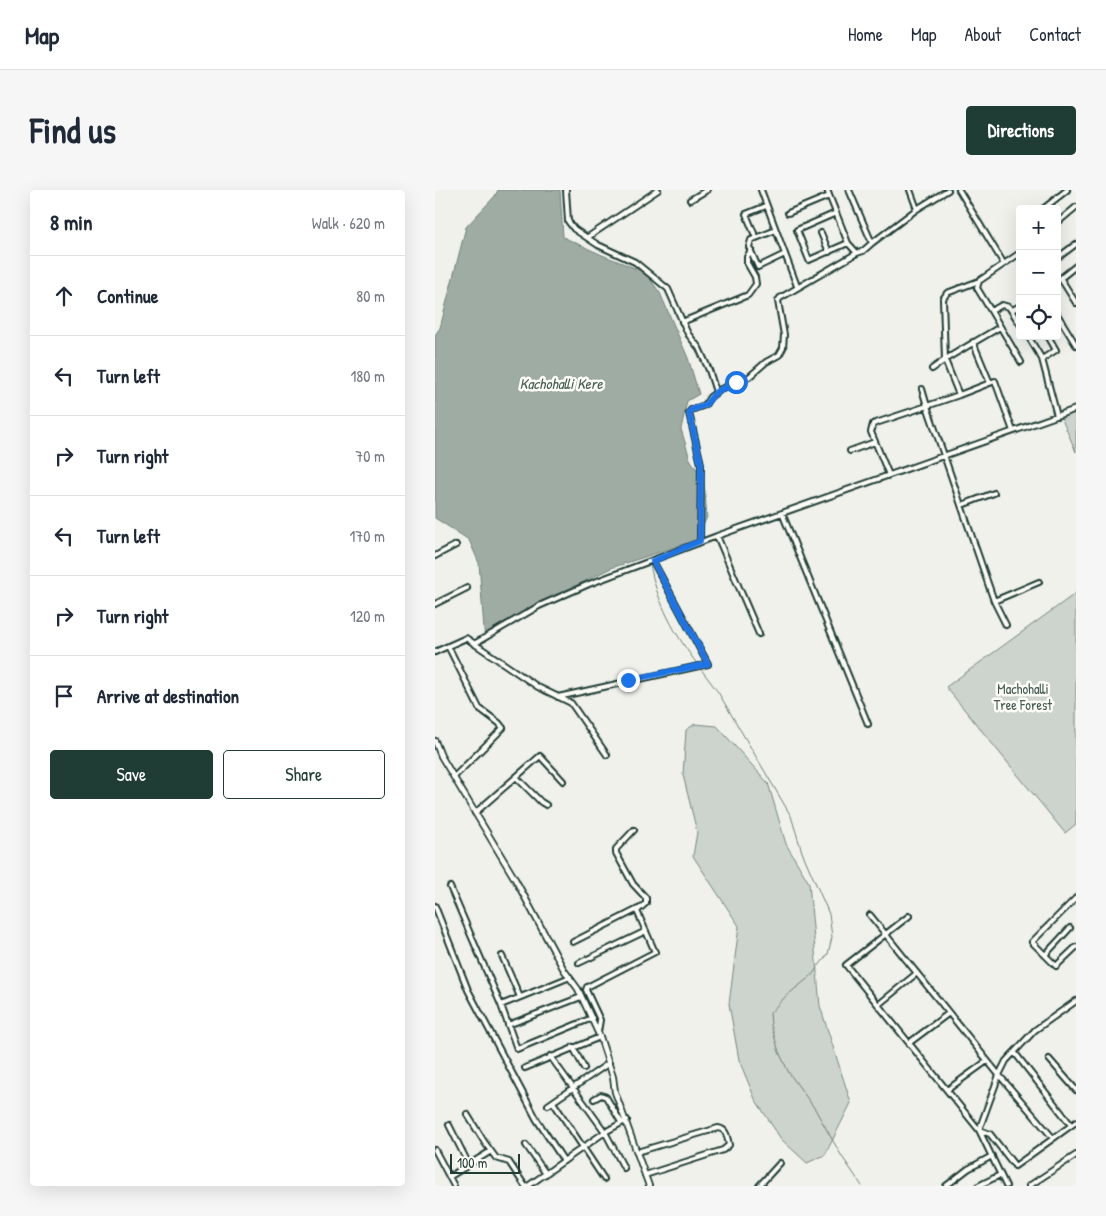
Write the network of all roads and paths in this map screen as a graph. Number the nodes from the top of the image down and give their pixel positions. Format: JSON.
{"nodes":[{"id":1,"x":566,"y":190,"type":"edge"},
{"id":2,"x":658,"y":190,"type":"edge"},
{"id":3,"x":707,"y":190,"type":"edge"},
{"id":4,"x":761,"y":190,"type":"edge"},
{"id":5,"x":827,"y":190,"type":"edge"},
{"id":6,"x":849,"y":190,"type":"edge"},
{"id":7,"x":911,"y":190,"type":"edge"},
{"id":8,"x":948,"y":190,"type":"edge"},
{"id":9,"x":959,"y":190,"type":"edge"},
{"id":10,"x":1067,"y":190,"type":"edge"},
{"id":11,"x":829,"y":196,"type":"junction"},
{"id":12,"x":690,"y":200,"type":"dead end"},
{"id":13,"x":1048,"y":205,"type":"edge"},
{"id":14,"x":766,"y":206,"type":"junction"},
{"id":15,"x":1076,"y":207,"type":"edge"},
{"id":16,"x":917,"y":209,"type":"junction"},
{"id":17,"x":836,"y":213,"type":"junction"},
{"id":18,"x":788,"y":214,"type":"dead end"},
{"id":19,"x":1061,"y":219,"type":"edge"},
{"id":20,"x":776,"y":230,"type":"junction"},
{"id":21,"x":821,"y":232,"type":"dead end"},
{"id":22,"x":588,"y":237,"type":"junction"},
{"id":23,"x":756,"y":238,"type":"junction"},
{"id":24,"x":848,"y":243,"type":"junction"},
{"id":25,"x":871,"y":243,"type":"junction"},
{"id":26,"x":1076,"y":244,"type":"edge"},
{"id":27,"x":751,"y":250,"type":"junction"},
{"id":28,"x":829,"y":252,"type":"junction"},
{"id":29,"x":857,"y":253,"type":"junction"},
{"id":30,"x":785,"y":254,"type":"junction"},
{"id":31,"x":1061,"y":255,"type":"edge"},
{"id":32,"x":1016,"y":256,"type":"edge"},
{"id":33,"x":1004,"y":264,"type":"junction"},
{"id":34,"x":1076,"y":266,"type":"edge"},
{"id":35,"x":1061,"y":278,"type":"edge"},
{"id":36,"x":979,"y":281,"type":"junction"},
{"id":37,"x":1061,"y":283,"type":"edge"},
{"id":38,"x":797,"y":286,"type":"junction"},
{"id":39,"x":1076,"y":303,"type":"edge"},
{"id":40,"x":1016,"y":308,"type":"edge"},
{"id":41,"x":991,"y":310,"type":"junction"},
{"id":42,"x":1012,"y":310,"type":"junction"},
{"id":43,"x":1016,"y":317,"type":"edge"},
{"id":44,"x":1061,"y":321,"type":"edge"},
{"id":45,"x":682,"y":322,"type":"junction"},
{"id":46,"x":1000,"y":327,"type":"junction"},
{"id":47,"x":1030,"y":340,"type":"edge"},
{"id":48,"x":1050,"y":340,"type":"edge"},
{"id":49,"x":973,"y":342,"type":"junction"},
{"id":50,"x":1076,"y":346,"type":"edge"},
{"id":51,"x":1042,"y":359,"type":"junction"},
{"id":52,"x":945,"y":360,"type":"junction"},
{"id":53,"x":1021,"y":362,"type":"dead end"},
{"id":54,"x":932,"y":369,"type":"dead end"},
{"id":55,"x":990,"y":383,"type":"junction"},
{"id":56,"x":922,"y":389,"type":"dead end"},
{"id":57,"x":716,"y":392,"type":"junction"},
{"id":58,"x":959,"y":395,"type":"junction"},
{"id":59,"x":927,"y":406,"type":"junction"},
{"id":60,"x":1076,"y":409,"type":"edge"},
{"id":61,"x":1057,"y":416,"type":"junction"},
{"id":62,"x":1013,"y":431,"type":"junction"},
{"id":63,"x":875,"y":442,"type":"junction"},
{"id":64,"x":850,"y":451,"type":"dead end"},
{"id":65,"x":944,"y":456,"type":"junction"},
{"id":66,"x":889,"y":475,"type":"junction"},
{"id":67,"x":993,"y":493,"type":"dead end"},
{"id":68,"x":961,"y":505,"type":"junction"},
{"id":69,"x":782,"y":513,"type":"junction"},
{"id":70,"x":717,"y":536,"type":"junction"},
{"id":71,"x":700,"y":541,"type":"junction"},
{"id":72,"x":456,"y":545,"type":"dead end"},
{"id":73,"x":435,"y":556,"type":"edge"},
{"id":74,"x":653,"y":561,"type":"junction"},
{"id":75,"x":1039,"y":582,"type":"dead end"},
{"id":76,"x":467,"y":588,"type":"dead end"},
{"id":77,"x":994,"y":601,"type":"junction"},
{"id":78,"x":435,"y":604,"type":"edge"},
{"id":79,"x":1006,"y":625,"type":"dead end"},
{"id":80,"x":759,"y":634,"type":"dead end"},
{"id":81,"x":474,"y":644,"type":"junction"},
{"id":82,"x":448,"y":646,"type":"junction"},
{"id":83,"x":435,"y":652,"type":"edge"},
{"id":84,"x":558,"y":697,"type":"junction"},
{"id":85,"x":868,"y":724,"type":"dead end"},
{"id":86,"x":435,"y":740,"type":"edge"},
{"id":87,"x":607,"y":755,"type":"dead end"},
{"id":88,"x":454,"y":777,"type":"junction"},
{"id":89,"x":516,"y":777,"type":"junction"},
{"id":90,"x":563,"y":781,"type":"dead end"},
{"id":91,"x":546,"y":805,"type":"dead end"},
{"id":92,"x":475,"y":813,"type":"junction"},
{"id":93,"x":635,"y":830,"type":"dead end"},
{"id":94,"x":450,"y":887,"type":"dead end"},
{"id":95,"x":1076,"y":898,"type":"edge"},
{"id":96,"x":435,"y":906,"type":"edge"},
{"id":97,"x":638,"y":909,"type":"junction"},
{"id":98,"x":870,"y":915,"type":"dead end"},
{"id":99,"x":909,"y":916,"type":"dead end"},
{"id":100,"x":437,"y":918,"type":"edge"},
{"id":101,"x":1070,"y":928,"type":"dead end"},
{"id":102,"x":646,"y":931,"type":"junction"},
{"id":103,"x":886,"y":935,"type":"junction"},
{"id":104,"x":573,"y":942,"type":"dead end"},
{"id":105,"x":1076,"y":947,"type":"edge"},
{"id":106,"x":1045,"y":955,"type":"junction"},
{"id":107,"x":502,"y":956,"type":"dead end"},
{"id":108,"x":579,"y":963,"type":"dead end"},
{"id":109,"x":917,"y":973,"type":"junction"},
{"id":110,"x":570,"y":978,"type":"junction"},
{"id":111,"x":520,"y":997,"type":"junction"},
{"id":112,"x":581,"y":997,"type":"junction"},
{"id":113,"x":1076,"y":1001,"type":"edge"},
{"id":114,"x":501,"y":1005,"type":"junction"},
{"id":115,"x":878,"y":1005,"type":"junction"},
{"id":116,"x":949,"y":1013,"type":"junction"},
{"id":117,"x":592,"y":1018,"type":"junction"},
{"id":118,"x":508,"y":1025,"type":"junction"},
{"id":119,"x":599,"y":1034,"type":"junction"},
{"id":120,"x":909,"y":1043,"type":"junction"},
{"id":121,"x":573,"y":1047,"type":"junction"},
{"id":122,"x":1015,"y":1052,"type":"junction"},
{"id":123,"x":550,"y":1056,"type":"junction"},
{"id":124,"x":1049,"y":1059,"type":"dead end"},
{"id":125,"x":987,"y":1061,"type":"junction"},
{"id":126,"x":609,"y":1063,"type":"junction"},
{"id":127,"x":525,"y":1068,"type":"dead end"},
{"id":128,"x":584,"y":1068,"type":"dead end"},
{"id":129,"x":999,"y":1075,"type":"junction"},
{"id":130,"x":574,"y":1088,"type":"junction"},
{"id":131,"x":947,"y":1090,"type":"junction"},
{"id":132,"x":1076,"y":1090,"type":"edge"},
{"id":133,"x":594,"y":1099,"type":"dead end"},
{"id":134,"x":553,"y":1102,"type":"junction"},
{"id":135,"x":547,"y":1105,"type":"dead end"},
{"id":136,"x":467,"y":1114,"type":"dead end"},
{"id":137,"x":627,"y":1120,"type":"junction"},
{"id":138,"x":621,"y":1122,"type":"junction"},
{"id":139,"x":1076,"y":1122,"type":"edge"},
{"id":140,"x":1071,"y":1125,"type":"junction"},
{"id":141,"x":449,"y":1126,"type":"dead end"},
{"id":142,"x":979,"y":1130,"type":"junction"},
{"id":143,"x":605,"y":1132,"type":"junction"},
{"id":144,"x":1053,"y":1138,"type":"junction"},
{"id":145,"x":526,"y":1145,"type":"dead end"},
{"id":146,"x":583,"y":1148,"type":"junction"},
{"id":147,"x":435,"y":1150,"type":"edge"},
{"id":148,"x":491,"y":1151,"type":"junction"},
{"id":149,"x":637,"y":1152,"type":"junction"},
{"id":150,"x":1076,"y":1155,"type":"edge"},
{"id":151,"x":992,"y":1156,"type":"junction"},
{"id":152,"x":564,"y":1161,"type":"junction"},
{"id":153,"x":780,"y":1163,"type":"dead end"},
{"id":154,"x":469,"y":1165,"type":"junction"},
{"id":155,"x":624,"y":1168,"type":"dead end"},
{"id":156,"x":545,"y":1174,"type":"junction"},
{"id":157,"x":645,"y":1175,"type":"junction"},
{"id":158,"x":1000,"y":1175,"type":"junction"},
{"id":159,"x":449,"y":1178,"type":"junction"},
{"id":160,"x":604,"y":1179,"type":"dead end"},
{"id":161,"x":454,"y":1186,"type":"edge"},
{"id":162,"x":526,"y":1186,"type":"edge"},
{"id":163,"x":649,"y":1186,"type":"edge"},
{"id":164,"x":759,"y":1186,"type":"edge"},
{"id":165,"x":946,"y":1186,"type":"edge"},
{"id":166,"x":978,"y":1186,"type":"edge"},
{"id":167,"x":1006,"y":1186,"type":"edge"},
{"id":168,"x":1029,"y":1186,"type":"edge"}],
"edges":[{"from":1,"to":22,"type":"street"},
{"from":2,"to":22,"type":"street"},
{"from":3,"to":12,"type":"street"},
{"from":4,"to":14,"type":"street"},
{"from":5,"to":11,"type":"street"},
{"from":6,"to":25,"type":"street"},
{"from":7,"to":16,"type":"street"},
{"from":8,"to":16,"type":"street"},
{"from":9,"to":33,"type":"street"},
{"from":10,"to":13,"type":"street"},
{"from":11,"to":17,"type":"street"},
{"from":11,"to":18,"type":"street"},
{"from":14,"to":20,"type":"street"},
{"from":14,"to":23,"type":"street"},
{"from":15,"to":19,"type":"street"},
{"from":16,"to":25,"type":"street"},
{"from":17,"to":24,"type":"street"},
{"from":17,"to":28,"type":"street"},
{"from":20,"to":23,"type":"street"},
{"from":20,"to":30,"type":"street"},
{"from":21,"to":28,"type":"street"},
{"from":22,"to":45,"type":"street"},
{"from":23,"to":27,"type":"street"},
{"from":24,"to":28,"type":"street"},
{"from":24,"to":29,"type":"street"},
{"from":25,"to":29,"type":"street"},
{"from":26,"to":31,"type":"street"},
{"from":27,"to":30,"type":"street"},
{"from":27,"to":45,"type":"street"},
{"from":29,"to":38,"type":"street"},
{"from":30,"to":38,"type":"street"},
{"from":32,"to":33,"type":"street"},
{"from":33,"to":36,"type":"street"},
{"from":34,"to":35,"type":"street"},
{"from":36,"to":41,"type":"street"},
{"from":36,"to":52,"type":"street"},
{"from":37,"to":39,"type":"street"},
{"from":38,"to":57,"type":"street"},
{"from":40,"to":42,"type":"street"},
{"from":41,"to":42,"type":"street"},
{"from":41,"to":46,"type":"street"},
{"from":42,"to":43,"type":"street"},
{"from":44,"to":50,"type":"street"},
{"from":45,"to":57,"type":"street"},
{"from":46,"to":49,"type":"street"},
{"from":46,"to":53,"type":"street"},
{"from":47,"to":51,"type":"street"},
{"from":48,"to":51,"type":"street"},
{"from":49,"to":52,"type":"street"},
{"from":49,"to":55,"type":"street"},
{"from":51,"to":61,"type":"street"},
{"from":52,"to":54,"type":"street"},
{"from":52,"to":58,"type":"street"},
{"from":55,"to":58,"type":"street"},
{"from":55,"to":62,"type":"street"},
{"from":56,"to":59,"type":"street"},
{"from":57,"to":71,"type":"street"},
{"from":58,"to":59,"type":"street"},
{"from":59,"to":63,"type":"street"},
{"from":59,"to":65,"type":"street"},
{"from":60,"to":61,"type":"street"},
{"from":61,"to":62,"type":"street"},
{"from":62,"to":65,"type":"street"},
{"from":63,"to":64,"type":"street"},
{"from":63,"to":66,"type":"street"},
{"from":65,"to":66,"type":"street"},
{"from":65,"to":68,"type":"street"},
{"from":66,"to":69,"type":"street"},
{"from":67,"to":68,"type":"street"},
{"from":68,"to":77,"type":"street"},
{"from":69,"to":70,"type":"street"},
{"from":69,"to":85,"type":"street"},
{"from":70,"to":71,"type":"street"},
{"from":70,"to":80,"type":"street"},
{"from":71,"to":74,"type":"street"},
{"from":72,"to":73,"type":"street"},
{"from":74,"to":81,"type":"street"},
{"from":74,"to":84,"type":"street"},
{"from":75,"to":77,"type":"street"},
{"from":76,"to":78,"type":"street"},
{"from":77,"to":79,"type":"street"},
{"from":81,"to":82,"type":"street"},
{"from":81,"to":84,"type":"street"},
{"from":82,"to":83,"type":"street"},
{"from":82,"to":88,"type":"street"},
{"from":84,"to":87,"type":"street"},
{"from":86,"to":88,"type":"street"},
{"from":88,"to":92,"type":"street"},
{"from":89,"to":90,"type":"street"},
{"from":89,"to":91,"type":"street"},
{"from":89,"to":92,"type":"street"},
{"from":92,"to":110,"type":"street"},
{"from":93,"to":97,"type":"street"},
{"from":94,"to":114,"type":"street"},
{"from":95,"to":106,"type":"street"},
{"from":96,"to":100,"type":"street"},
{"from":97,"to":102,"type":"street"},
{"from":97,"to":104,"type":"street"},
{"from":98,"to":103,"type":"street"},
{"from":99,"to":103,"type":"street"},
{"from":100,"to":152,"type":"street"},
{"from":101,"to":106,"type":"street"},
{"from":102,"to":108,"type":"street"},
{"from":102,"to":119,"type":"street"},
{"from":103,"to":109,"type":"street"},
{"from":103,"to":115,"type":"street"},
{"from":105,"to":106,"type":"street"},
{"from":107,"to":111,"type":"street"},
{"from":109,"to":115,"type":"street"},
{"from":109,"to":116,"type":"street"},
{"from":110,"to":111,"type":"street"},
{"from":110,"to":112,"type":"street"},
{"from":111,"to":114,"type":"street"},
{"from":112,"to":117,"type":"street"},
{"from":112,"to":118,"type":"street"},
{"from":113,"to":122,"type":"street"},
{"from":114,"to":118,"type":"street"},
{"from":115,"to":120,"type":"street"},
{"from":116,"to":120,"type":"street"},
{"from":116,"to":125,"type":"street"},
{"from":117,"to":118,"type":"street"},
{"from":117,"to":119,"type":"street"},
{"from":119,"to":121,"type":"street"},
{"from":119,"to":126,"type":"street"},
{"from":120,"to":131,"type":"street"},
{"from":121,"to":123,"type":"street"},
{"from":121,"to":128,"type":"street"},
{"from":122,"to":129,"type":"street"},
{"from":122,"to":140,"type":"street"},
{"from":123,"to":127,"type":"street"},
{"from":123,"to":130,"type":"street"},
{"from":124,"to":132,"type":"street"},
{"from":125,"to":129,"type":"street"},
{"from":125,"to":131,"type":"street"},
{"from":126,"to":130,"type":"street"},
{"from":126,"to":137,"type":"street"},
{"from":129,"to":142,"type":"street"},
{"from":129,"to":144,"type":"street"},
{"from":130,"to":134,"type":"street"},
{"from":130,"to":143,"type":"street"},
{"from":131,"to":142,"type":"street"},
{"from":133,"to":138,"type":"street"},
{"from":134,"to":135,"type":"street"},
{"from":134,"to":146,"type":"street"},
{"from":136,"to":148,"type":"street"},
{"from":137,"to":138,"type":"street"},
{"from":137,"to":149,"type":"street"},
{"from":138,"to":143,"type":"street"},
{"from":139,"to":140,"type":"street"},
{"from":140,"to":144,"type":"street"},
{"from":141,"to":154,"type":"street"},
{"from":142,"to":144,"type":"street"},
{"from":142,"to":151,"type":"street"},
{"from":143,"to":146,"type":"street"},
{"from":143,"to":155,"type":"street"},
{"from":145,"to":156,"type":"street"},
{"from":146,"to":152,"type":"street"},
{"from":146,"to":160,"type":"street"},
{"from":147,"to":159,"type":"street"},
{"from":148,"to":154,"type":"street"},
{"from":148,"to":162,"type":"street"},
{"from":149,"to":157,"type":"street"},
{"from":149,"to":157,"type":"street"},
{"from":150,"to":168,"type":"street"},
{"from":151,"to":158,"type":"street"},
{"from":151,"to":165,"type":"street"},
{"from":152,"to":156,"type":"street"},
{"from":153,"to":164,"type":"street"},
{"from":154,"to":159,"type":"street"},
{"from":156,"to":162,"type":"street"},
{"from":157,"to":163,"type":"street"},
{"from":158,"to":166,"type":"street"},
{"from":158,"to":167,"type":"street"},
{"from":159,"to":161,"type":"street"}]}
